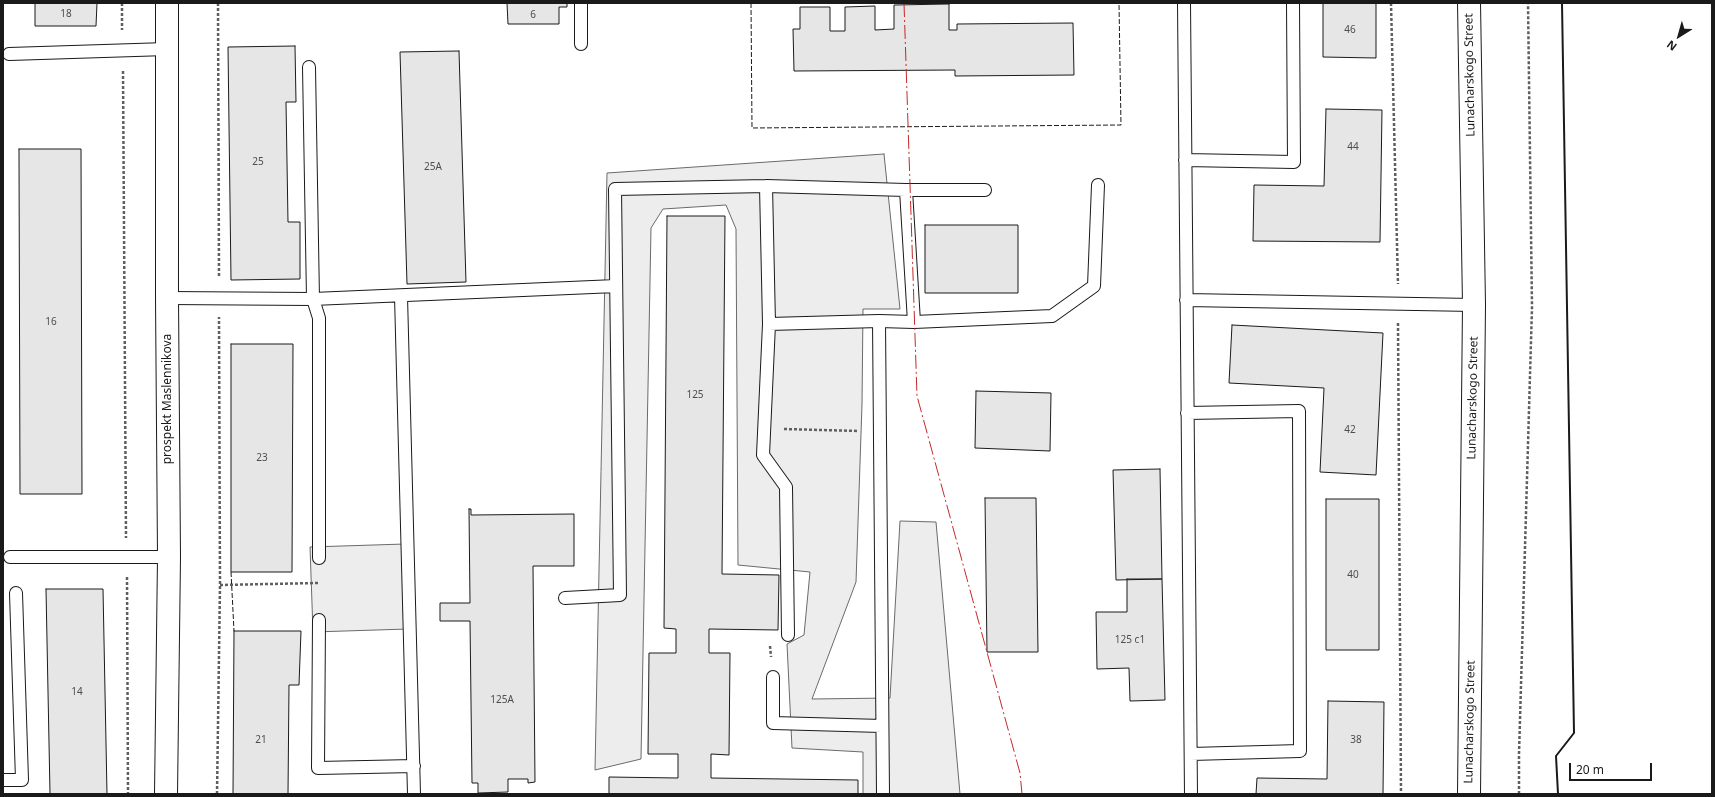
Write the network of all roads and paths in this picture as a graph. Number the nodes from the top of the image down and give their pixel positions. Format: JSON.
{"nodes":[{"id":1,"x":122,"y":3,"type":"edge"},
{"id":2,"x":167,"y":3,"type":"edge"},
{"id":3,"x":218,"y":3,"type":"edge"},
{"id":4,"x":581,"y":3,"type":"edge"},
{"id":5,"x":1184,"y":3,"type":"edge"},
{"id":6,"x":1293,"y":3,"type":"edge"},
{"id":7,"x":1391,"y":3,"type":"edge"},
{"id":8,"x":1469,"y":3,"type":"edge"},
{"id":9,"x":1528,"y":3,"type":"edge"},
{"id":10,"x":581,"y":44,"type":"dead end"},
{"id":11,"x":167,"y":49,"type":"junction"},
{"id":12,"x":122,"y":50,"type":"junction"},
{"id":13,"x":9,"y":54,"type":"dead end"},
{"id":14,"x":309,"y":68,"type":"dead end"},
{"id":15,"x":1185,"y":160,"type":"junction"},
{"id":16,"x":1098,"y":184,"type":"dead end"},
{"id":17,"x":766,"y":186,"type":"junction"},
{"id":18,"x":906,"y":190,"type":"junction"},
{"id":19,"x":985,"y":190,"type":"dead end"},
{"id":20,"x":616,"y":286,"type":"junction"},
{"id":21,"x":401,"y":296,"type":"junction"},
{"id":22,"x":167,"y":298,"type":"junction"},
{"id":23,"x":219,"y":299,"type":"junction"},
{"id":24,"x":313,"y":299,"type":"junction"},
{"id":25,"x":1186,"y":300,"type":"junction"},
{"id":26,"x":1398,"y":304,"type":"junction"},
{"id":27,"x":1474,"y":305,"type":"junction"},
{"id":28,"x":879,"y":321,"type":"junction"},
{"id":29,"x":914,"y":322,"type":"junction"},
{"id":30,"x":769,"y":324,"type":"junction"},
{"id":31,"x":1187,"y":413,"type":"junction"},
{"id":32,"x":764,"y":428,"type":"junction"},
{"id":33,"x":879,"y":432,"type":"junction"},
{"id":34,"x":10,"y":557,"type":"dead end"},
{"id":35,"x":127,"y":557,"type":"junction"},
{"id":36,"x":169,"y":557,"type":"junction"},
{"id":37,"x":319,"y":558,"type":"dead end"},
{"id":38,"x":318,"y":583,"type":"dead end"},
{"id":39,"x":220,"y":585,"type":"junction"},
{"id":40,"x":16,"y":593,"type":"dead end"},
{"id":41,"x":565,"y":598,"type":"dead end"},
{"id":42,"x":319,"y":620,"type":"dead end"},
{"id":43,"x":788,"y":635,"type":"dead end"},
{"id":44,"x":773,"y":677,"type":"dead end"},
{"id":45,"x":882,"y":726,"type":"junction"},
{"id":46,"x":1191,"y":754,"type":"junction"},
{"id":47,"x":414,"y":766,"type":"junction"},
{"id":48,"x":3,"y":780,"type":"edge"},
{"id":49,"x":128,"y":794,"type":"edge"},
{"id":50,"x":166,"y":794,"type":"edge"},
{"id":51,"x":217,"y":794,"type":"edge"},
{"id":52,"x":414,"y":794,"type":"edge"},
{"id":53,"x":883,"y":794,"type":"edge"},
{"id":54,"x":1191,"y":794,"type":"edge"},
{"id":55,"x":1401,"y":794,"type":"edge"},
{"id":56,"x":1469,"y":794,"type":"edge"},
{"id":57,"x":1519,"y":794,"type":"edge"}],
"edges":[{"from":1,"to":12,"type":"path"},
{"from":2,"to":11,"type":"main road","name":"prospekt Maslennikova"},
{"from":3,"to":23,"type":"path"},
{"from":4,"to":10,"type":"lane"},
{"from":5,"to":15,"type":"lane"},
{"from":6,"to":15,"type":"lane"},
{"from":7,"to":26,"type":"path"},
{"from":8,"to":27,"type":"main road","name":"Lunacharskogo Street"},
{"from":9,"to":57,"type":"path"},
{"from":11,"to":12,"type":"lane"},
{"from":11,"to":22,"type":"main road","name":"prospekt Maslennikova"},
{"from":12,"to":13,"type":"lane"},
{"from":12,"to":35,"type":"path"},
{"from":14,"to":24,"type":"lane"},
{"from":15,"to":25,"type":"lane"},
{"from":16,"to":29,"type":"lane"},
{"from":17,"to":18,"type":"lane"},
{"from":17,"to":20,"type":"lane"},
{"from":17,"to":30,"type":"lane"},
{"from":18,"to":19,"type":"lane"},
{"from":18,"to":29,"type":"lane"},
{"from":20,"to":21,"type":"lane"},
{"from":20,"to":41,"type":"lane"},
{"from":21,"to":24,"type":"lane"},
{"from":21,"to":47,"type":"lane"},
{"from":22,"to":23,"type":"lane"},
{"from":22,"to":36,"type":"main road","name":"prospekt Maslennikova"},
{"from":23,"to":24,"type":"lane"},
{"from":23,"to":39,"type":"path"},
{"from":24,"to":37,"type":"lane"},
{"from":25,"to":26,"type":"lane"},
{"from":25,"to":31,"type":"lane"},
{"from":26,"to":27,"type":"lane"},
{"from":26,"to":55,"type":"path"},
{"from":27,"to":56,"type":"main road","name":"Lunacharskogo Street"},
{"from":28,"to":29,"type":"lane"},
{"from":28,"to":30,"type":"lane"},
{"from":28,"to":33,"type":"lane"},
{"from":30,"to":32,"type":"lane"},
{"from":31,"to":46,"type":"lane"},
{"from":31,"to":46,"type":"lane"},
{"from":32,"to":33,"type":"path"},
{"from":32,"to":43,"type":"lane"},
{"from":33,"to":45,"type":"lane"},
{"from":34,"to":35,"type":"lane"},
{"from":35,"to":36,"type":"lane"},
{"from":35,"to":49,"type":"path"},
{"from":36,"to":50,"type":"main road","name":"prospekt Maslennikova"},
{"from":38,"to":39,"type":"path"},
{"from":39,"to":51,"type":"path"},
{"from":40,"to":48,"type":"lane"},
{"from":42,"to":47,"type":"lane"},
{"from":44,"to":45,"type":"lane"},
{"from":45,"to":53,"type":"lane"},
{"from":46,"to":54,"type":"lane"},
{"from":47,"to":52,"type":"lane"}]}
